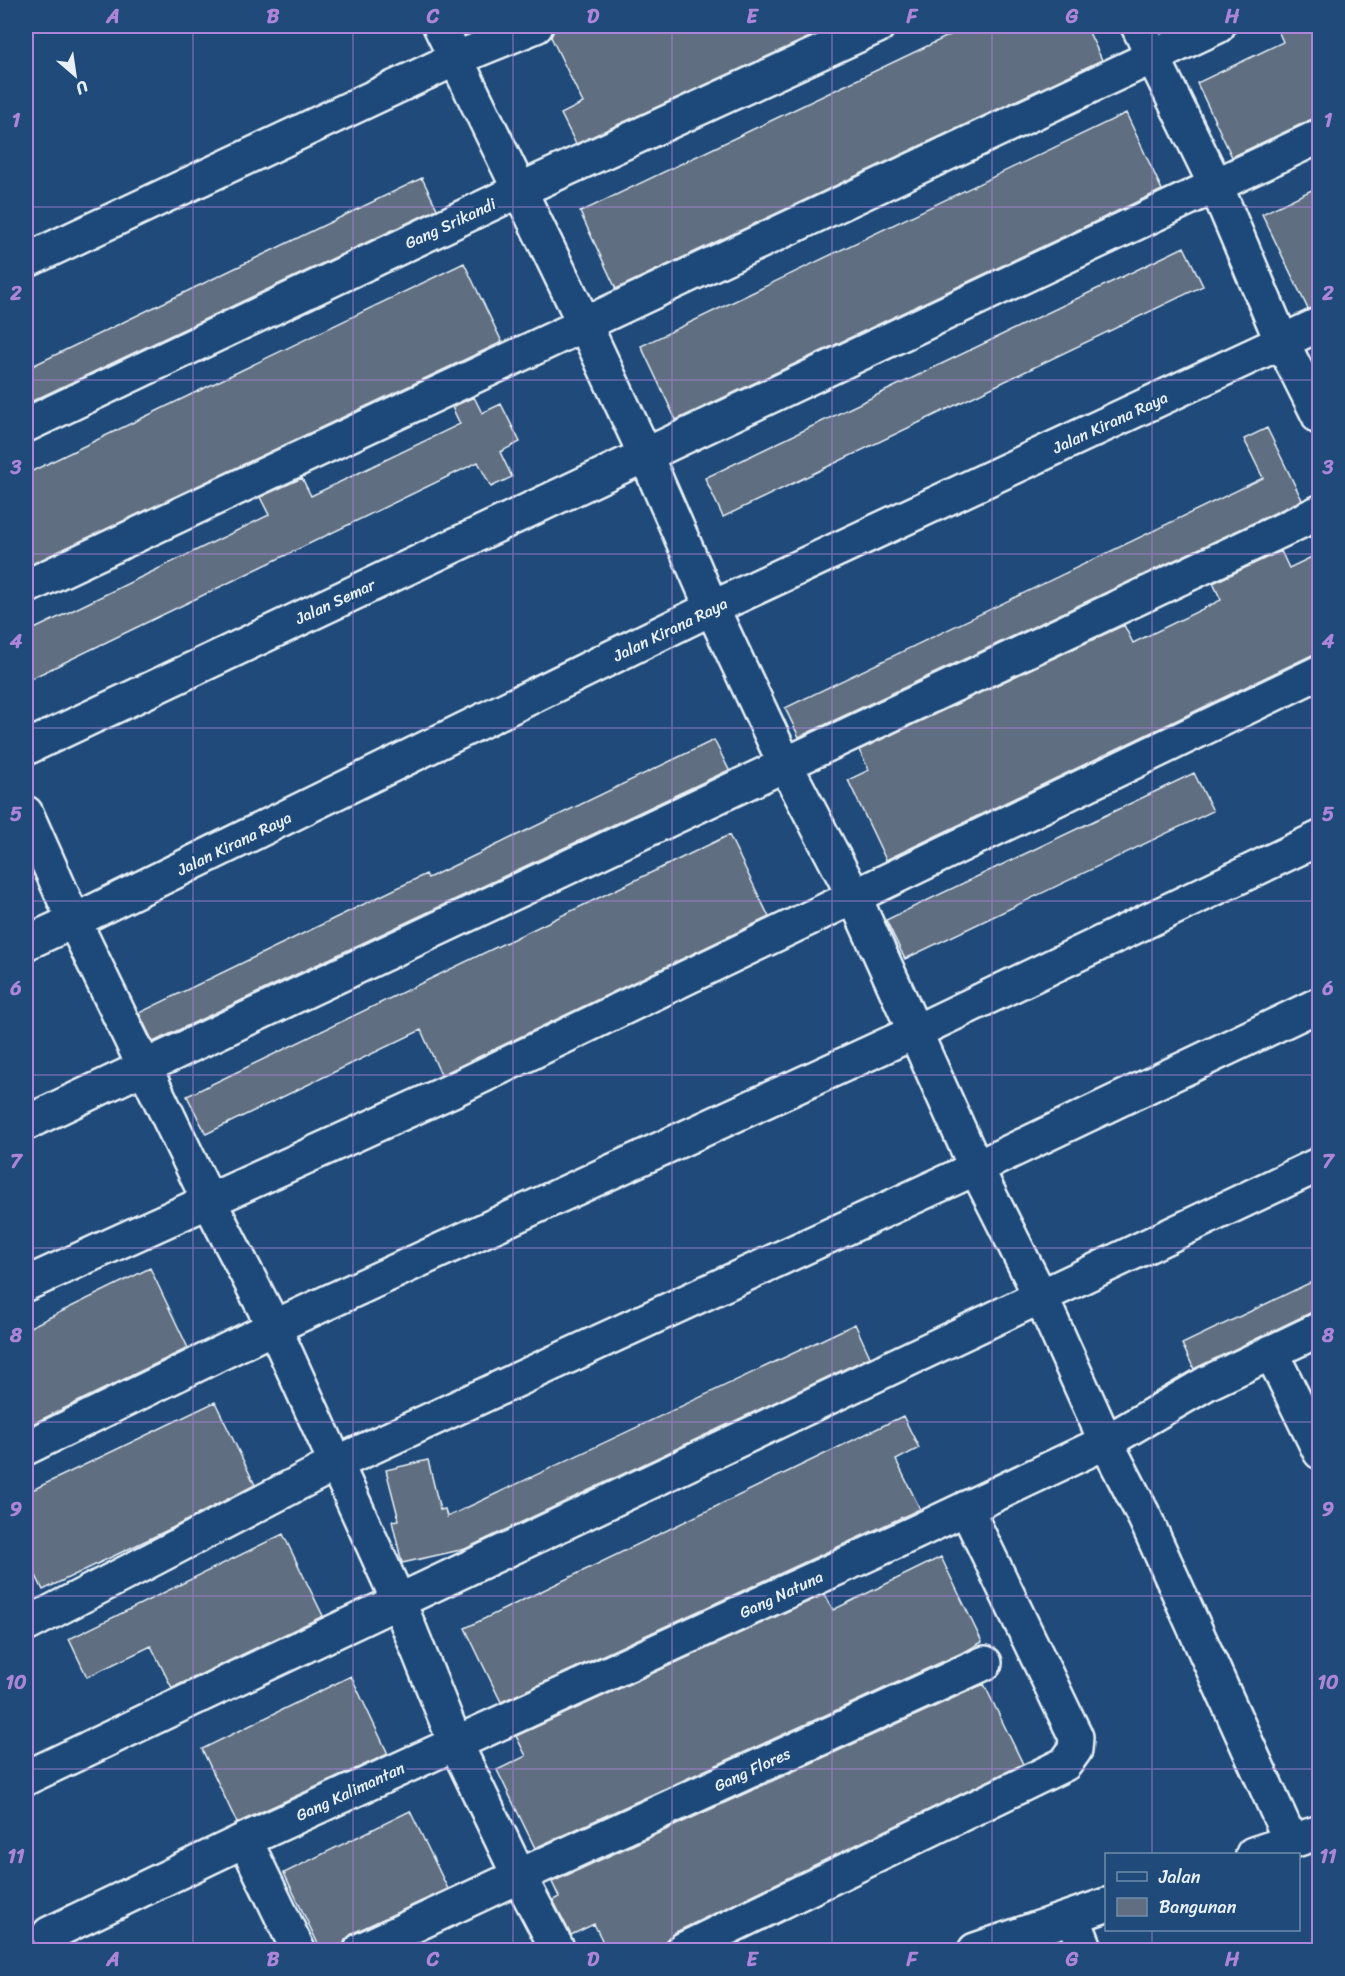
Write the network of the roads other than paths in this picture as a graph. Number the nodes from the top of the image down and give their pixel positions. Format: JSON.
{"nodes":[{"id":1,"x":440,"y":26,"type":"edge"},
{"id":2,"x":536,"y":26,"type":"edge"},
{"id":3,"x":878,"y":26,"type":"edge"},
{"id":4,"x":1138,"y":26,"type":"edge"},
{"id":5,"x":1218,"y":26,"type":"edge"},
{"id":6,"x":1154,"y":56,"type":"junction"},
{"id":7,"x":455,"y":59,"type":"junction"},
{"id":8,"x":1320,"y":136,"type":"edge"},
{"id":9,"x":1216,"y":186,"type":"junction"},
{"id":10,"x":520,"y":190,"type":"junction"},
{"id":11,"x":26,"y":261,"type":"edge"},
{"id":12,"x":584,"y":323,"type":"junction"},
{"id":13,"x":1320,"y":324,"type":"edge"},
{"id":14,"x":1282,"y":342,"type":"junction"},
{"id":15,"x":1320,"y":418,"type":"edge"},
{"id":16,"x":26,"y":425,"type":"edge"},
{"id":17,"x":645,"y":454,"type":"junction"},
{"id":18,"x":1320,"y":512,"type":"edge"},
{"id":19,"x":26,"y":587,"type":"edge"},
{"id":20,"x":712,"y":608,"type":"junction"},
{"id":21,"x":1320,"y":672,"type":"edge"},
{"id":22,"x":26,"y":748,"type":"edge"},
{"id":23,"x":785,"y":764,"type":"junction"},
{"id":24,"x":26,"y":813,"type":"edge"},
{"id":25,"x":1320,"y":838,"type":"edge"},
{"id":26,"x":854,"y":896,"type":"junction"},
{"id":27,"x":74,"y":921,"type":"junction"},
{"id":28,"x":26,"y":943,"type":"edge"},
{"id":29,"x":1320,"y":1004,"type":"edge"},
{"id":30,"x":915,"y":1032,"type":"junction"},
{"id":31,"x":146,"y":1067,"type":"junction"},
{"id":32,"x":26,"y":1123,"type":"edge"},
{"id":33,"x":1320,"y":1164,"type":"edge"},
{"id":34,"x":976,"y":1168,"type":"junction"},
{"id":35,"x":208,"y":1199,"type":"junction"},
{"id":36,"x":26,"y":1284,"type":"edge"},
{"id":37,"x":1041,"y":1297,"type":"junction"},
{"id":38,"x":274,"y":1327,"type":"junction"},
{"id":39,"x":1320,"y":1329,"type":"edge"},
{"id":40,"x":1271,"y":1352,"type":"junction"},
{"id":41,"x":1107,"y":1442,"type":"junction"},
{"id":42,"x":26,"y":1448,"type":"edge"},
{"id":43,"x":1320,"y":1452,"type":"edge"},
{"id":44,"x":337,"y":1463,"type":"junction"},
{"id":45,"x":966,"y":1508,"type":"junction"},
{"id":46,"x":398,"y":1600,"type":"junction"},
{"id":47,"x":26,"y":1625,"type":"edge"},
{"id":48,"x":985,"y":1663,"type":"dead end"},
{"id":49,"x":455,"y":1742,"type":"junction"},
{"id":50,"x":26,"y":1778,"type":"edge"},
{"id":51,"x":1305,"y":1837,"type":"edge"},
{"id":52,"x":245,"y":1840,"type":"junction"},
{"id":53,"x":1256,"y":1853,"type":"edge"},
{"id":54,"x":519,"y":1876,"type":"junction"},
{"id":55,"x":1105,"y":1906,"type":"edge"},
{"id":56,"x":1072,"y":1917,"type":"junction"},
{"id":57,"x":49,"y":1934,"type":"dead end"},
{"id":58,"x":298,"y":1950,"type":"edge"},
{"id":59,"x":361,"y":1950,"type":"edge"},
{"id":60,"x":558,"y":1950,"type":"edge"},
{"id":61,"x":682,"y":1950,"type":"edge"},
{"id":62,"x":975,"y":1950,"type":"edge"},
{"id":63,"x":1086,"y":1950,"type":"edge"}],
"edges":[{"from":1,"to":7,"type":"street"},
{"from":2,"to":7,"type":"street"},
{"from":3,"to":10,"type":"street","name":"Gang Srikandi"},
{"from":4,"to":6,"type":"street"},
{"from":5,"to":6,"type":"street"},
{"from":6,"to":9,"type":"street"},
{"from":6,"to":12,"type":"street"},
{"from":7,"to":10,"type":"street"},
{"from":7,"to":11,"type":"street"},
{"from":8,"to":9,"type":"street","name":"Jalan Semar"},
{"from":9,"to":14,"type":"street"},
{"from":9,"to":17,"type":"street","name":"Jalan Semar"},
{"from":10,"to":12,"type":"street"},
{"from":10,"to":16,"type":"street","name":"Gang Srikandi"},
{"from":12,"to":17,"type":"street"},
{"from":12,"to":19,"type":"street"},
{"from":13,"to":14,"type":"street","name":"Jalan Kirana Raya"},
{"from":14,"to":15,"type":"street"},
{"from":14,"to":20,"type":"street","name":"Jalan Kirana Raya"},
{"from":17,"to":20,"type":"street"},
{"from":17,"to":22,"type":"street","name":"Jalan Semar"},
{"from":18,"to":23,"type":"street"},
{"from":20,"to":23,"type":"street"},
{"from":20,"to":27,"type":"street","name":"Jalan Kirana Raya"},
{"from":21,"to":26,"type":"street"},
{"from":23,"to":26,"type":"street"},
{"from":23,"to":31,"type":"street"},
{"from":24,"to":27,"type":"street"},
{"from":25,"to":30,"type":"street"},
{"from":26,"to":30,"type":"street"},
{"from":26,"to":35,"type":"street"},
{"from":27,"to":28,"type":"street","name":"Jalan Kirana Raya"},
{"from":27,"to":31,"type":"street"},
{"from":29,"to":34,"type":"street"},
{"from":30,"to":34,"type":"street"},
{"from":30,"to":38,"type":"street"},
{"from":31,"to":32,"type":"street"},
{"from":31,"to":35,"type":"street"},
{"from":33,"to":37,"type":"street"},
{"from":34,"to":37,"type":"street"},
{"from":34,"to":44,"type":"street"},
{"from":35,"to":36,"type":"street"},
{"from":35,"to":38,"type":"street"},
{"from":37,"to":41,"type":"street"},
{"from":37,"to":46,"type":"street"},
{"from":38,"to":42,"type":"street"},
{"from":38,"to":44,"type":"street"},
{"from":39,"to":40,"type":"street","name":"Gang Natuna"},
{"from":40,"to":41,"type":"street","name":"Gang Natuna"},
{"from":40,"to":43,"type":"street"},
{"from":41,"to":45,"type":"street","name":"Gang Natuna"},
{"from":41,"to":51,"type":"street"},
{"from":44,"to":46,"type":"street"},
{"from":44,"to":47,"type":"street"},
{"from":45,"to":49,"type":"street","name":"Gang Natuna"},
{"from":45,"to":61,"type":"street"},
{"from":46,"to":49,"type":"street"},
{"from":46,"to":50,"type":"street"},
{"from":48,"to":54,"type":"street","name":"Gang Flores"},
{"from":49,"to":52,"type":"street","name":"Gang Kalimantan"},
{"from":49,"to":54,"type":"street"},
{"from":51,"to":53,"type":"street"},
{"from":52,"to":57,"type":"street","name":"Gang Kalimantan"},
{"from":52,"to":58,"type":"street"},
{"from":54,"to":59,"type":"street","name":"Gang Flores"},
{"from":54,"to":60,"type":"street"},
{"from":55,"to":56,"type":"street"},
{"from":56,"to":62,"type":"street"},
{"from":56,"to":63,"type":"street"}]}
